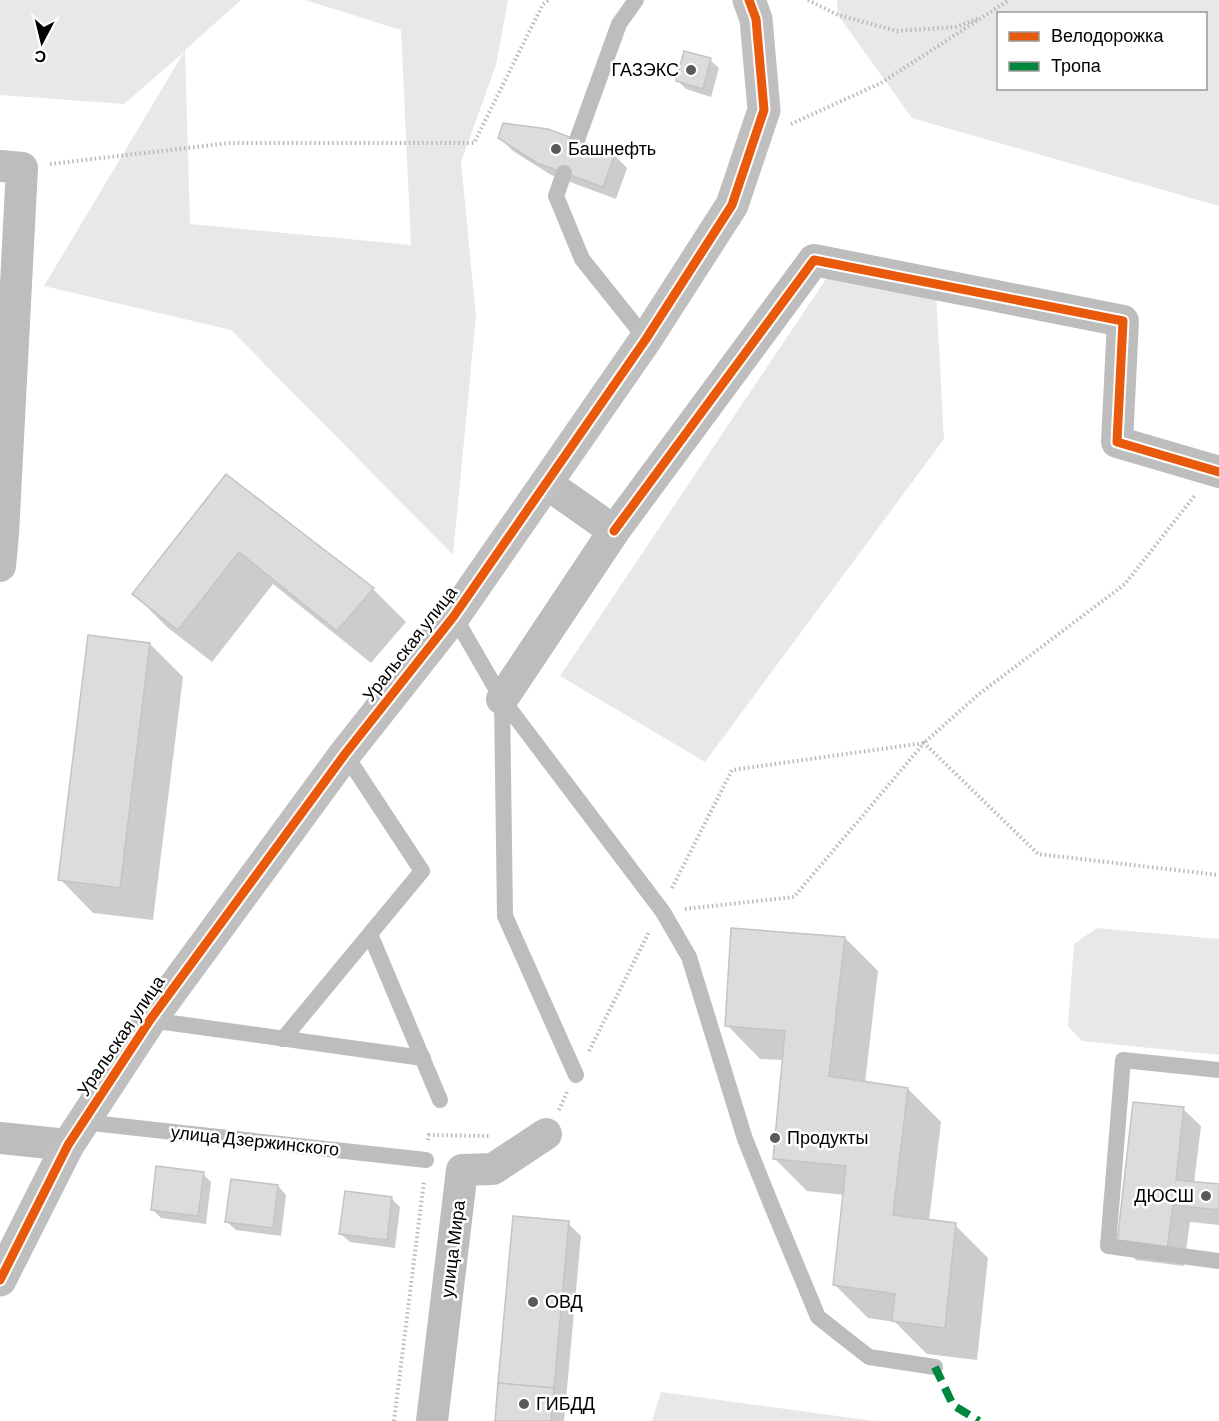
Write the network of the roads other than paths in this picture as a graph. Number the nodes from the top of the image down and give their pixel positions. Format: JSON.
{"nodes":[{"id":1,"x":636,"y":0,"type":"edge"},
{"id":2,"x":749,"y":0,"type":"edge"},
{"id":3,"x":577,"y":140,"type":"dead end"},
{"id":4,"x":11,"y":167,"type":"edge"},
{"id":5,"x":564,"y":173,"type":"dead end"},
{"id":6,"x":646,"y":339,"type":"junction"},
{"id":7,"x":1217,"y":472,"type":"edge"},
{"id":8,"x":546,"y":483,"type":"junction"},
{"id":9,"x":614,"y":531,"type":"junction"},
{"id":10,"x":2,"y":534,"type":"edge"},
{"id":11,"x":0,"y":566,"type":"edge"},
{"id":12,"x":454,"y":616,"type":"junction"},
{"id":13,"x":502,"y":699,"type":"junction"},
{"id":14,"x":345,"y":754,"type":"junction"},
{"id":15,"x":370,"y":934,"type":"junction"},
{"id":16,"x":150,"y":1020,"type":"junction"},
{"id":17,"x":283,"y":1039,"type":"junction"},
{"id":18,"x":423,"y":1058,"type":"junction"},
{"id":19,"x":581,"y":1067,"type":"road end"},
{"id":20,"x":1219,"y":1070,"type":"edge"},
{"id":21,"x":440,"y":1100,"type":"dead end"},
{"id":22,"x":76,"y":1133,"type":"junction"},
{"id":23,"x":546,"y":1134,"type":"road end"},
{"id":24,"x":0,"y":1138,"type":"edge"},
{"id":25,"x":426,"y":1160,"type":"dead end"},
{"id":26,"x":1219,"y":1261,"type":"edge"},
{"id":27,"x":0,"y":1280,"type":"edge"},
{"id":28,"x":935,"y":1367,"type":"dead end"},
{"id":29,"x":432,"y":1421,"type":"edge"}],
"edges":[{"from":1,"to":3,"type":"lane"},
{"from":2,"to":6,"type":"street","name":"Уральская улица"},
{"from":4,"to":10,"type":"street"},
{"from":5,"to":6,"type":"lane"},
{"from":6,"to":8,"type":"street","name":"Уральская улица"},
{"from":7,"to":9,"type":"street"},
{"from":8,"to":9,"type":"street"},
{"from":8,"to":12,"type":"street","name":"Уральская улица"},
{"from":9,"to":13,"type":"street"},
{"from":10,"to":11,"type":"street"},
{"from":12,"to":13,"type":"lane"},
{"from":12,"to":14,"type":"street","name":"Уральская улица"},
{"from":13,"to":19,"type":"lane"},
{"from":13,"to":28,"type":"lane"},
{"from":14,"to":15,"type":"lane"},
{"from":14,"to":16,"type":"street","name":"Уральская улица"},
{"from":15,"to":17,"type":"lane"},
{"from":15,"to":18,"type":"lane"},
{"from":16,"to":17,"type":"lane"},
{"from":16,"to":22,"type":"street","name":"Уральская улица"},
{"from":17,"to":18,"type":"lane"},
{"from":18,"to":21,"type":"lane"},
{"from":20,"to":26,"type":"lane"},
{"from":22,"to":24,"type":"street","name":"улица Дзержинского"},
{"from":22,"to":25,"type":"lane","name":"улица Дзержинского"},
{"from":22,"to":27,"type":"street","name":"Уральская улица"},
{"from":23,"to":29,"type":"street","name":"улица Мира"}]}
